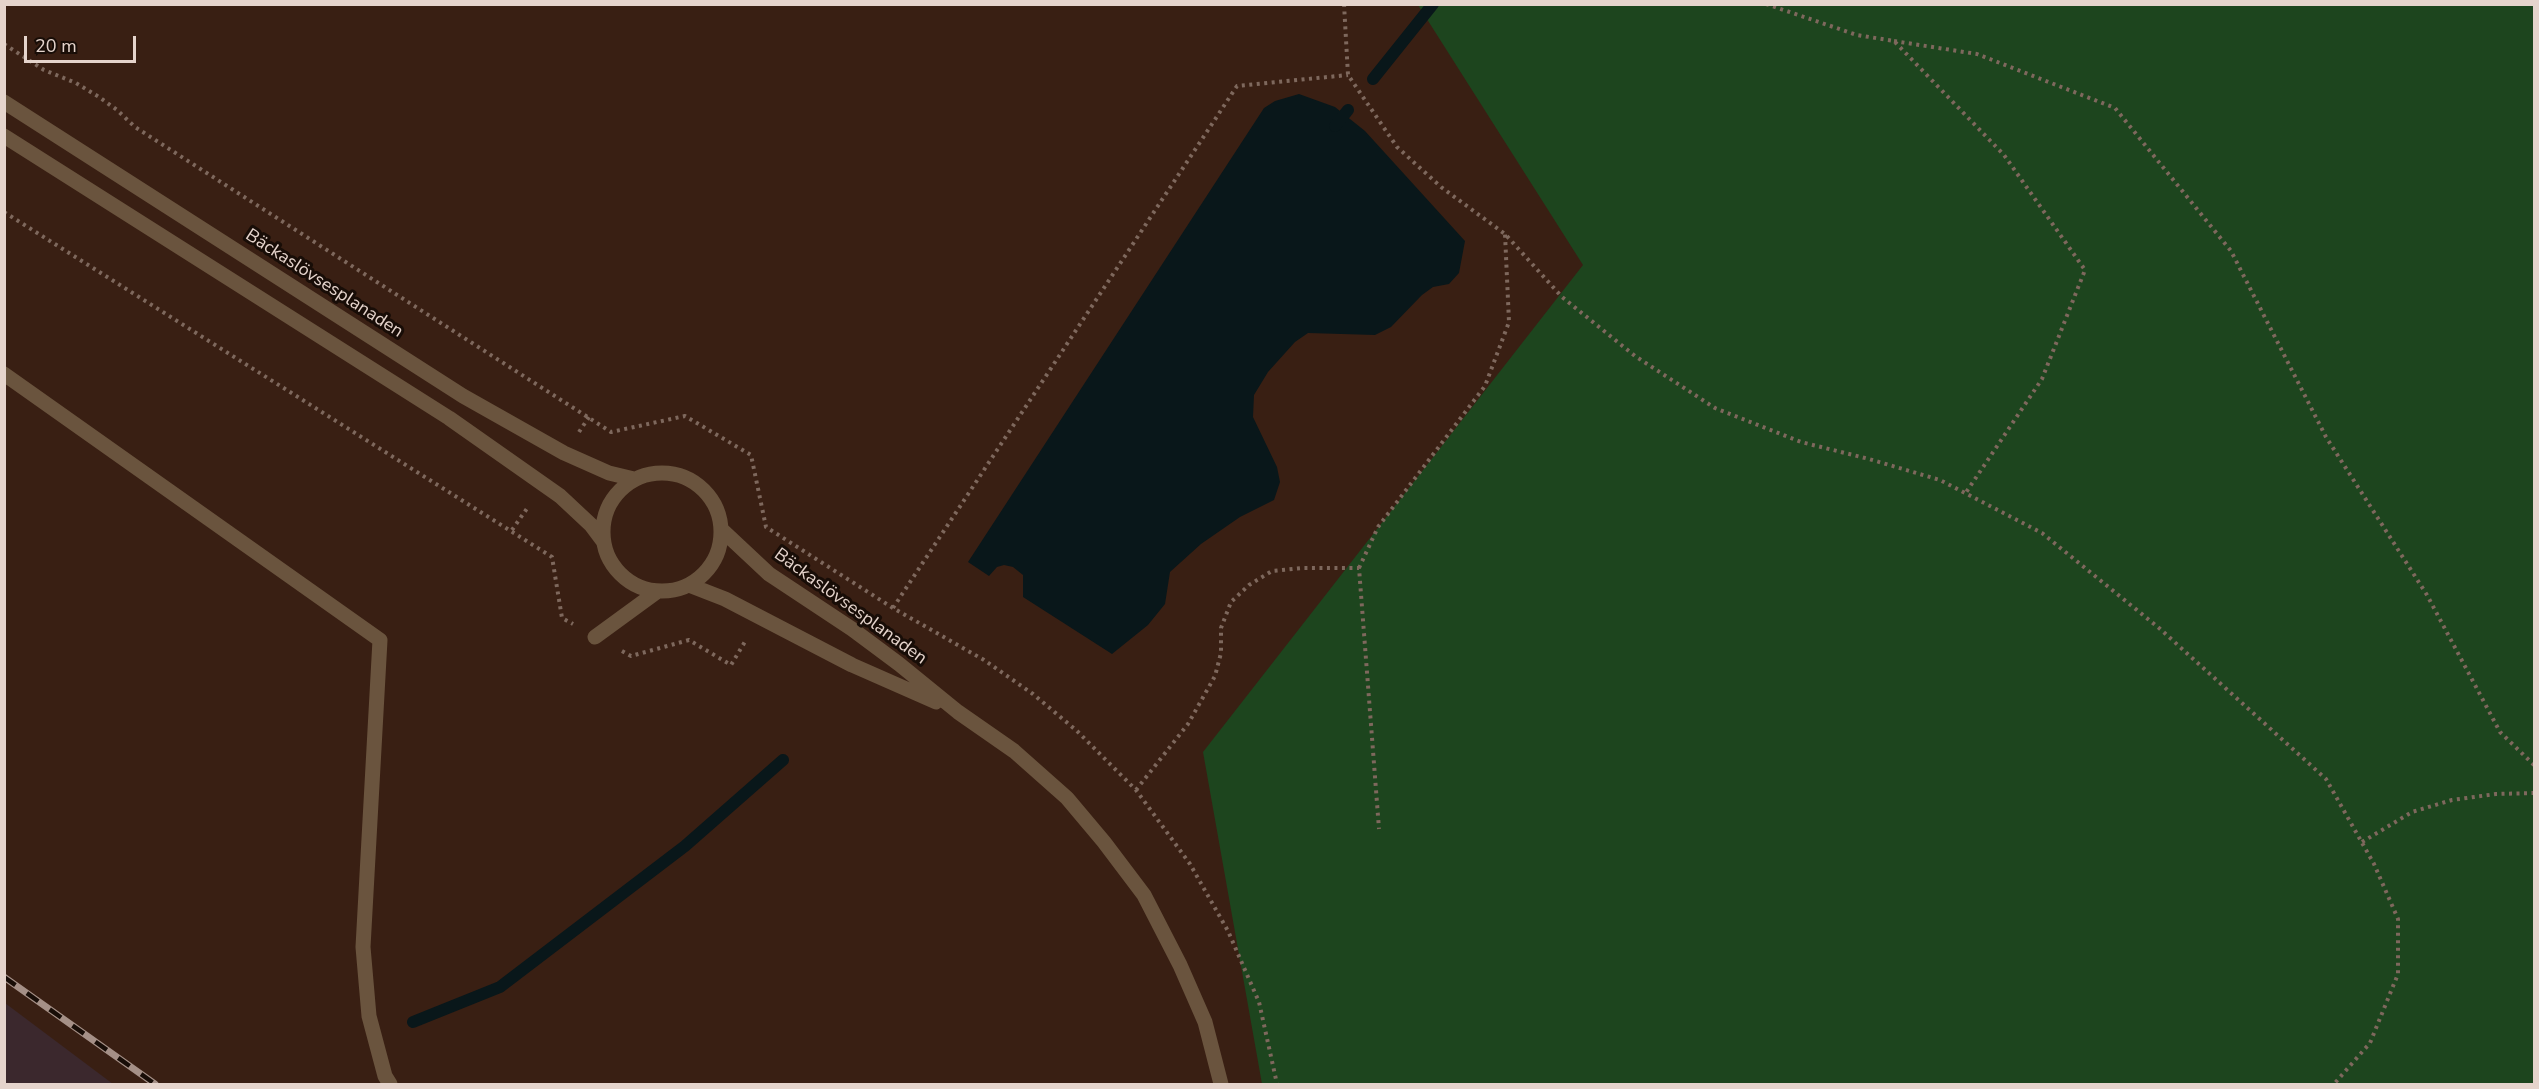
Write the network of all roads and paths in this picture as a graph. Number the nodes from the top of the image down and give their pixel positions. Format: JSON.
{"nodes":[{"id":1,"x":1344,"y":4,"type":"edge"},
{"id":2,"x":1766,"y":4,"type":"edge"},
{"id":3,"x":1894,"y":41,"type":"junction"},
{"id":4,"x":4,"y":44,"type":"edge"},
{"id":5,"x":1348,"y":75,"type":"junction"},
{"id":6,"x":4,"y":102,"type":"edge"},
{"id":7,"x":4,"y":136,"type":"edge"},
{"id":8,"x":4,"y":212,"type":"edge"},
{"id":9,"x":1504,"y":234,"type":"junction"},
{"id":10,"x":4,"y":374,"type":"edge"},
{"id":11,"x":634,"y":479,"type":"junction"},
{"id":12,"x":1965,"y":494,"type":"junction"},
{"id":13,"x":722,"y":530,"type":"junction"},
{"id":14,"x":603,"y":541,"type":"junction"},
{"id":15,"x":801,"y":550,"type":"dead end"},
{"id":16,"x":1359,"y":568,"type":"junction"},
{"id":17,"x":689,"y":585,"type":"junction"},
{"id":18,"x":658,"y":591,"type":"junction"},
{"id":19,"x":894,"y":608,"type":"dead end"},
{"id":20,"x":595,"y":637,"type":"junction"},
{"id":21,"x":731,"y":665,"type":"dead end"},
{"id":22,"x":957,"y":712,"type":"junction"},
{"id":23,"x":2535,"y":765,"type":"edge"},
{"id":24,"x":1136,"y":790,"type":"dead end"},
{"id":25,"x":2535,"y":793,"type":"edge"},
{"id":26,"x":1379,"y":829,"type":"dead end"},
{"id":27,"x":2362,"y":842,"type":"junction"},
{"id":28,"x":390,"y":1084,"type":"edge"},
{"id":29,"x":1221,"y":1084,"type":"edge"},
{"id":30,"x":2334,"y":1084,"type":"edge"}],
"edges":[{"from":1,"to":5,"type":"path"},
{"from":2,"to":3,"type":"path"},
{"from":3,"to":12,"type":"path"},
{"from":3,"to":23,"type":"path"},
{"from":4,"to":15,"type":"path"},
{"from":5,"to":9,"type":"path"},
{"from":5,"to":19,"type":"path"},
{"from":6,"to":11,"type":"street","name":"Bäckaslövsesplanaden"},
{"from":7,"to":14,"type":"street"},
{"from":8,"to":20,"type":"path"},
{"from":9,"to":12,"type":"path"},
{"from":9,"to":16,"type":"path"},
{"from":10,"to":28,"type":"street"},
{"from":11,"to":13,"type":"street"},
{"from":11,"to":14,"type":"street"},
{"from":12,"to":27,"type":"path"},
{"from":13,"to":17,"type":"street"},
{"from":13,"to":22,"type":"street","name":"Bäckaslövsesplanaden"},
{"from":14,"to":18,"type":"street"},
{"from":16,"to":24,"type":"path"},
{"from":16,"to":26,"type":"path"},
{"from":17,"to":18,"type":"street"},
{"from":17,"to":22,"type":"street","name":"Bäckaslövsesplanaden"},
{"from":18,"to":20,"type":"street"},
{"from":20,"to":21,"type":"path"},
{"from":22,"to":29,"type":"street","name":"Bäckaslövsesplanaden"},
{"from":25,"to":27,"type":"path"},
{"from":27,"to":30,"type":"path"}]}
